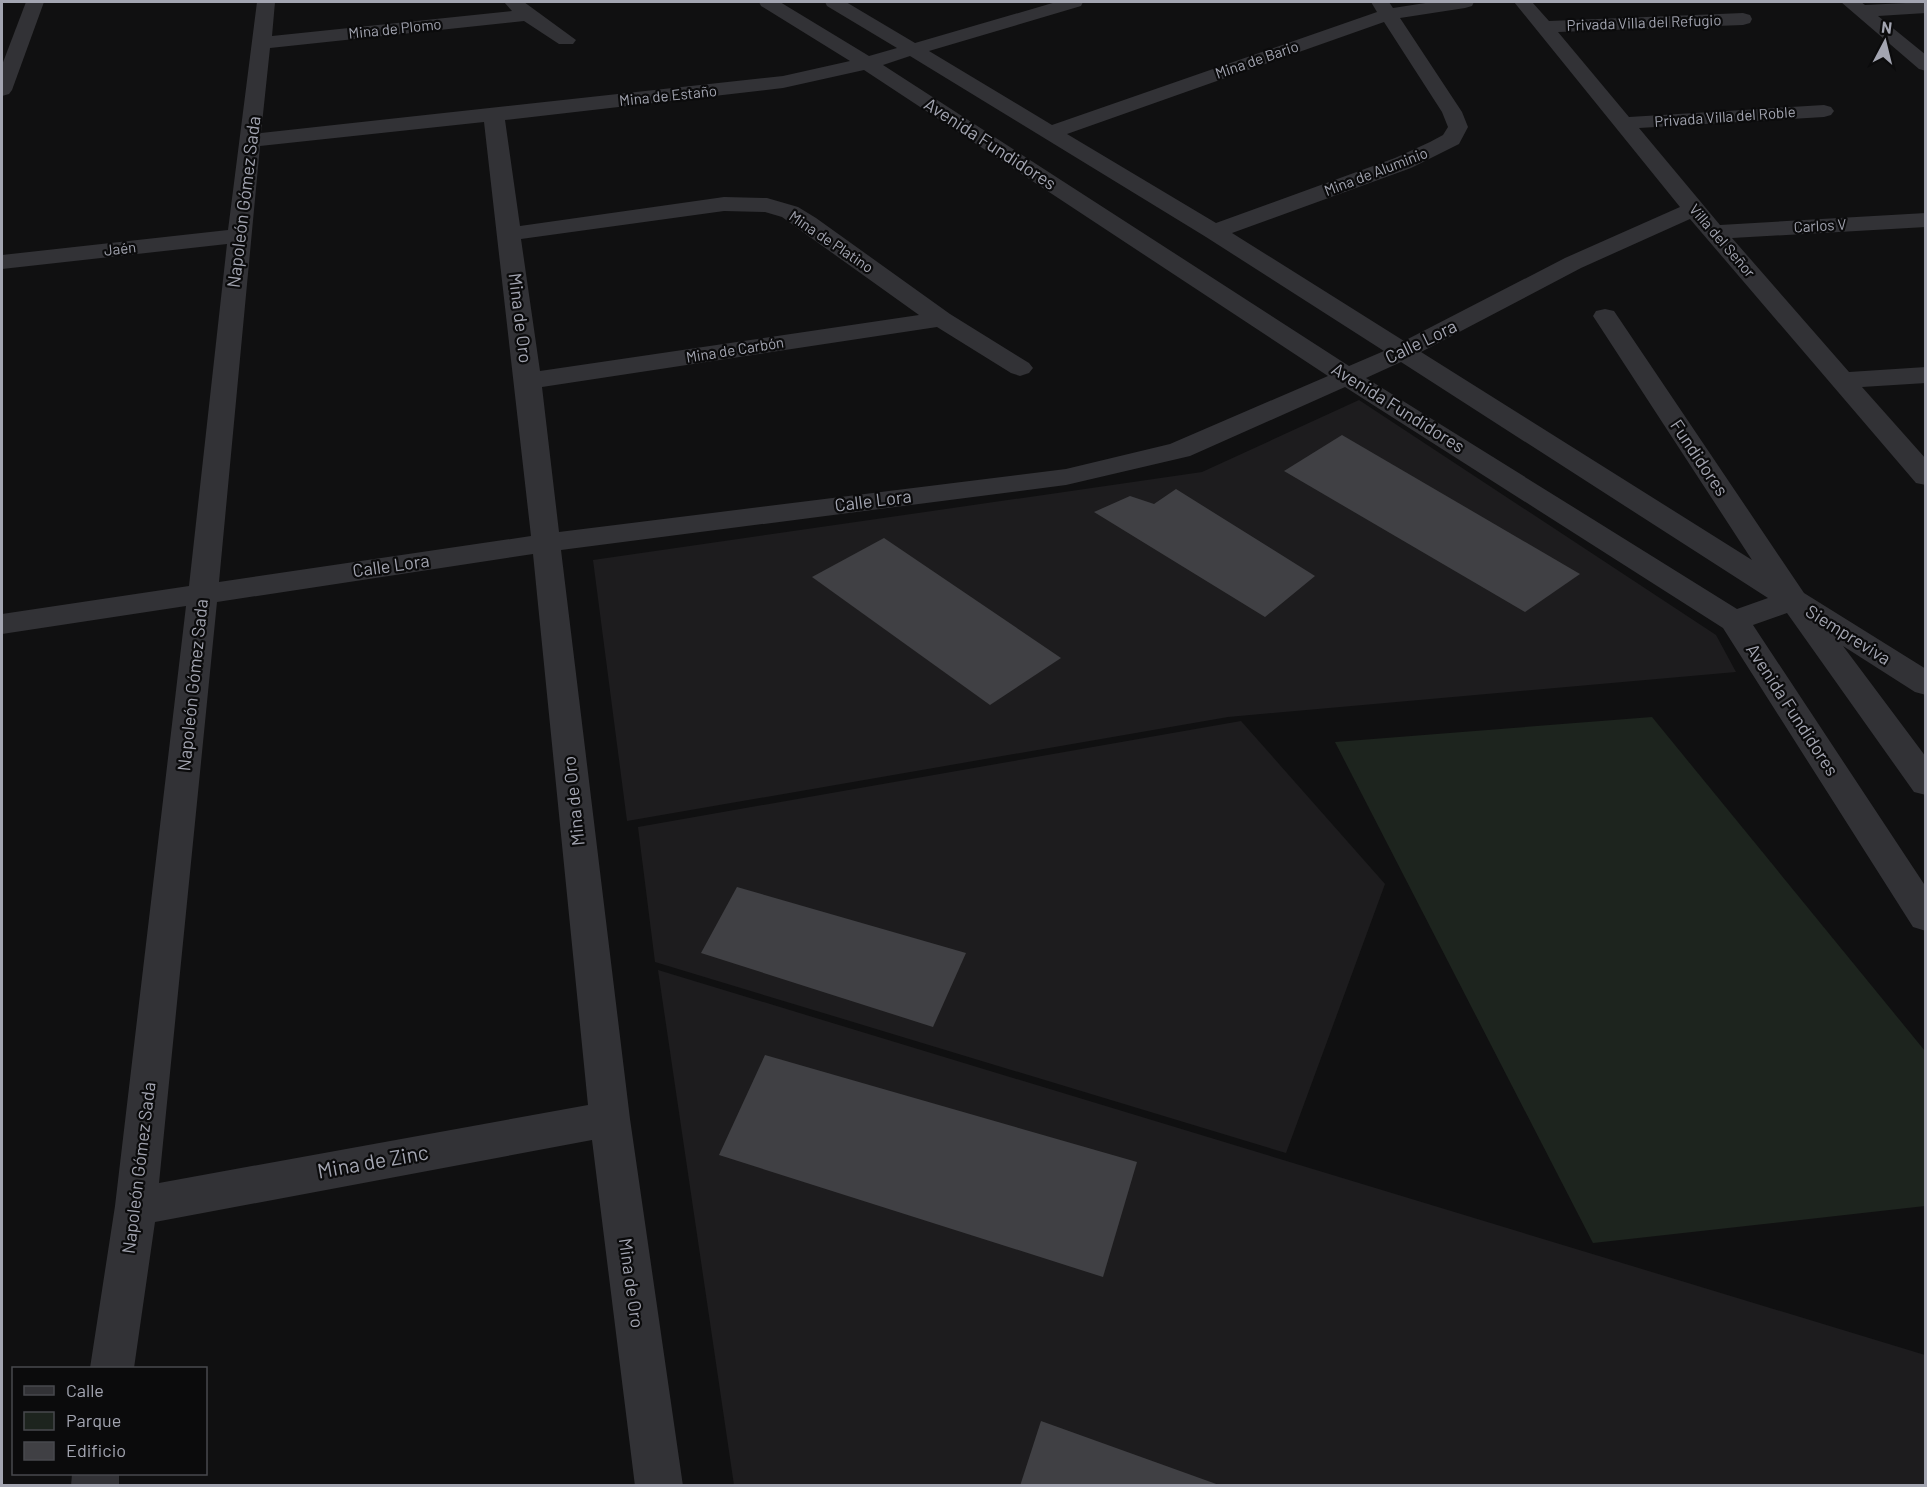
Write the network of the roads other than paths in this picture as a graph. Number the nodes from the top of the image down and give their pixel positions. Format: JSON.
{"nodes":[{"id":1,"x":35,"y":2,"type":"edge"},
{"id":2,"x":266,"y":2,"type":"edge"},
{"id":3,"x":513,"y":2,"type":"edge"},
{"id":4,"x":768,"y":2,"type":"edge"},
{"id":5,"x":834,"y":2,"type":"edge"},
{"id":6,"x":1074,"y":2,"type":"edge"},
{"id":7,"x":1465,"y":2,"type":"edge"},
{"id":8,"x":1523,"y":2,"type":"edge"},
{"id":9,"x":1856,"y":6,"type":"edge"},
{"id":10,"x":1926,"y":7,"type":"edge"},
{"id":11,"x":1384,"y":8,"type":"edge"},
{"id":12,"x":528,"y":15,"type":"junction"},
{"id":13,"x":1743,"y":19,"type":"dead end"},
{"id":14,"x":1545,"y":27,"type":"junction"},
{"id":15,"x":566,"y":40,"type":"dead end"},
{"id":16,"x":262,"y":43,"type":"junction"},
{"id":17,"x":912,"y":49,"type":"junction"},
{"id":18,"x":867,"y":63,"type":"junction"},
{"id":19,"x":1926,"y":65,"type":"edge"},
{"id":20,"x":2,"y":90,"type":"edge"},
{"id":21,"x":1824,"y":111,"type":"dead end"},
{"id":22,"x":494,"y":115,"type":"junction"},
{"id":23,"x":1625,"y":123,"type":"junction"},
{"id":24,"x":1053,"y":132,"type":"junction"},
{"id":25,"x":252,"y":140,"type":"junction"},
{"id":26,"x":1694,"y":209,"type":"junction"},
{"id":27,"x":1926,"y":220,"type":"edge"},
{"id":28,"x":1214,"y":232,"type":"junction"},
{"id":29,"x":1714,"y":232,"type":"junction"},
{"id":30,"x":509,"y":234,"type":"junction"},
{"id":31,"x":239,"y":236,"type":"junction"},
{"id":32,"x":2,"y":262,"type":"edge"},
{"id":33,"x":1605,"y":316,"type":"dead end"},
{"id":34,"x":941,"y":319,"type":"junction"},
{"id":35,"x":1401,"y":353,"type":"junction"},
{"id":36,"x":1020,"y":368,"type":"dead end"},
{"id":37,"x":1926,"y":375,"type":"edge"},
{"id":38,"x":1346,"y":376,"type":"junction"},
{"id":39,"x":1841,"y":380,"type":"junction"},
{"id":40,"x":528,"y":381,"type":"junction"},
{"id":41,"x":1926,"y":477,"type":"edge"},
{"id":42,"x":544,"y":543,"type":"junction"},
{"id":43,"x":202,"y":594,"type":"junction"},
{"id":44,"x":1793,"y":600,"type":"junction"},
{"id":45,"x":1734,"y":621,"type":"junction"},
{"id":46,"x":2,"y":624,"type":"edge"},
{"id":47,"x":1926,"y":684,"type":"edge"},
{"id":48,"x":1926,"y":783,"type":"edge"},
{"id":49,"x":1926,"y":916,"type":"edge"},
{"id":50,"x":610,"y":1119,"type":"junction"},
{"id":51,"x":136,"y":1206,"type":"junction"},
{"id":52,"x":112,"y":1367,"type":"edge"},
{"id":53,"x":659,"y":1485,"type":"edge"}],
"edges":[{"from":1,"to":20,"type":"street"},
{"from":2,"to":16,"type":"street","name":"Napoleón Gómez Sada"},
{"from":3,"to":12,"type":"street"},
{"from":4,"to":18,"type":"street","name":"Avenida Fundidores"},
{"from":5,"to":17,"type":"street"},
{"from":6,"to":17,"type":"street","name":"Mina de Estaño"},
{"from":7,"to":11,"type":"street","name":"Mina de Bario"},
{"from":8,"to":14,"type":"street","name":"Villa del Señor"},
{"from":9,"to":10,"type":"street"},
{"from":9,"to":19,"type":"street"},
{"from":11,"to":24,"type":"street","name":"Mina de Bario"},
{"from":11,"to":28,"type":"street","name":"Mina de Aluminio"},
{"from":12,"to":15,"type":"street"},
{"from":12,"to":16,"type":"street","name":"Mina de Plomo"},
{"from":13,"to":14,"type":"street","name":"Privada Villa del Refugio"},
{"from":14,"to":23,"type":"street","name":"Villa del Señor"},
{"from":16,"to":25,"type":"street","name":"Napoleón Gómez Sada"},
{"from":17,"to":18,"type":"street","name":"Mina de Estaño"},
{"from":17,"to":24,"type":"street"},
{"from":18,"to":22,"type":"street","name":"Mina de Estaño"},
{"from":18,"to":38,"type":"street","name":"Avenida Fundidores"},
{"from":21,"to":23,"type":"street","name":"Privada Villa del Roble"},
{"from":22,"to":25,"type":"street","name":"Mina de Estaño"},
{"from":22,"to":30,"type":"street","name":"Mina de Oro"},
{"from":23,"to":26,"type":"street","name":"Villa del Señor"},
{"from":24,"to":28,"type":"street"},
{"from":25,"to":31,"type":"street","name":"Napoleón Gómez Sada"},
{"from":26,"to":29,"type":"street","name":"Villa del Señor"},
{"from":26,"to":35,"type":"street","name":"Calle Lora"},
{"from":27,"to":29,"type":"street","name":"Carlos V"},
{"from":28,"to":35,"type":"street"},
{"from":29,"to":39,"type":"street","name":"Villa del Señor"},
{"from":30,"to":34,"type":"street","name":"Mina de Platino"},
{"from":30,"to":40,"type":"street","name":"Mina de Oro"},
{"from":31,"to":32,"type":"street","name":"Jaén"},
{"from":31,"to":43,"type":"street","name":"Napoleón Gómez Sada"},
{"from":33,"to":44,"type":"street","name":"Fundidores"},
{"from":34,"to":36,"type":"street","name":"Mina de Platino"},
{"from":34,"to":40,"type":"street","name":"Mina de Carbón"},
{"from":35,"to":38,"type":"street","name":"Calle Lora"},
{"from":35,"to":44,"type":"street"},
{"from":37,"to":39,"type":"street"},
{"from":38,"to":42,"type":"street","name":"Calle Lora"},
{"from":38,"to":45,"type":"street","name":"Avenida Fundidores"},
{"from":39,"to":41,"type":"street","name":"Villa del Señor"},
{"from":40,"to":42,"type":"street","name":"Mina de Oro"},
{"from":42,"to":43,"type":"street","name":"Calle Lora"},
{"from":42,"to":50,"type":"street","name":"Mina de Oro"},
{"from":43,"to":46,"type":"street","name":"Calle Lora"},
{"from":43,"to":51,"type":"street","name":"Napoleón Gómez Sada"},
{"from":44,"to":45,"type":"street","name":"Siempreviva"},
{"from":44,"to":47,"type":"street","name":"Siempreviva"},
{"from":44,"to":48,"type":"street"},
{"from":45,"to":49,"type":"street","name":"Avenida Fundidores"},
{"from":50,"to":51,"type":"street","name":"Mina de Zinc"},
{"from":50,"to":53,"type":"street","name":"Mina de Oro"},
{"from":51,"to":52,"type":"street","name":"Napoleón Gómez Sada"}]}
